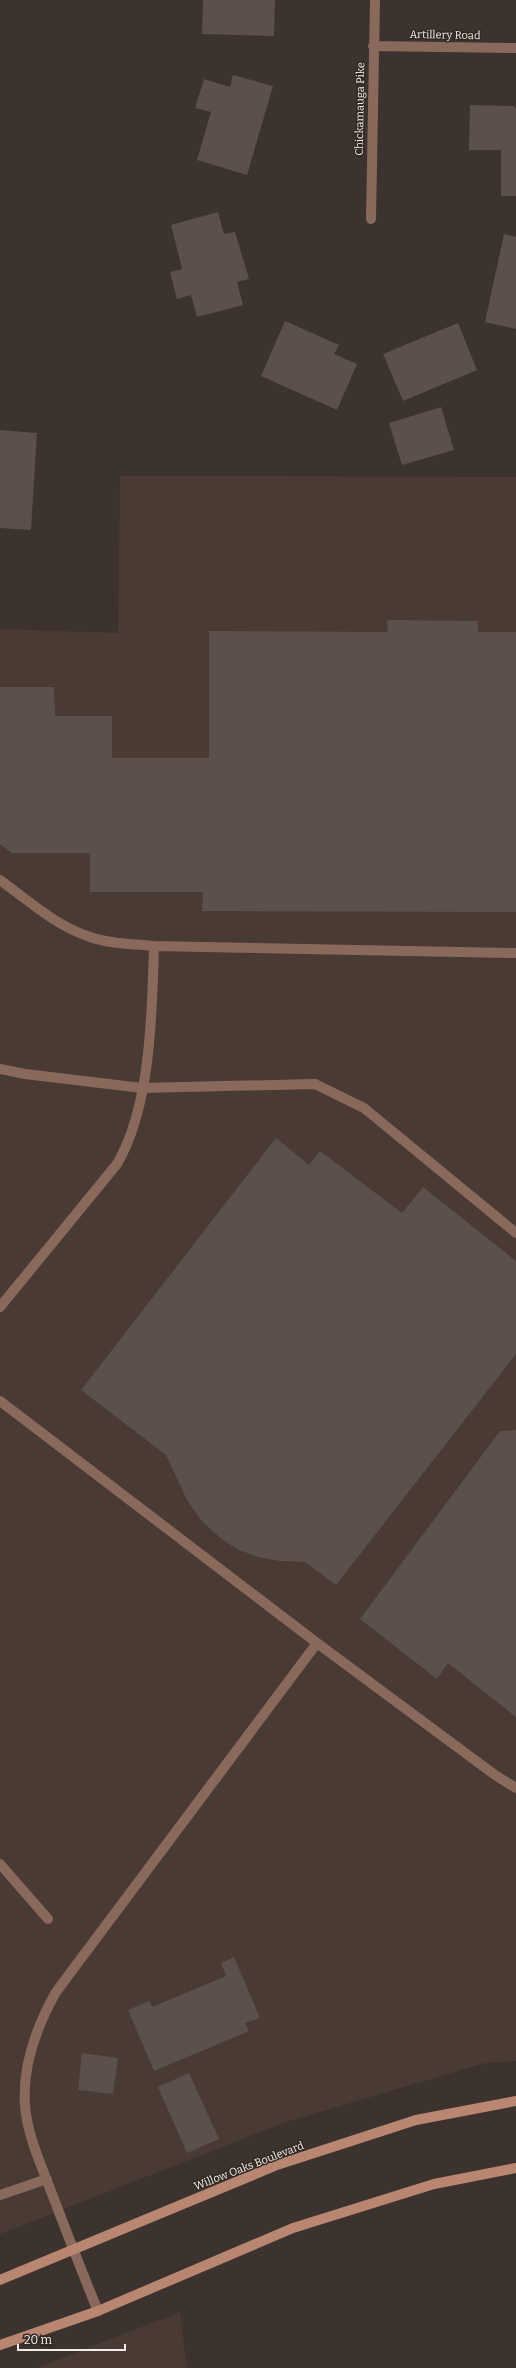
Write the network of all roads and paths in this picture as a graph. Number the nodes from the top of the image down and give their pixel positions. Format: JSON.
{"nodes":[{"id":1,"x":375,"y":0,"type":"edge"},
{"id":2,"x":373,"y":46,"type":"junction"},
{"id":3,"x":516,"y":48,"type":"edge"},
{"id":4,"x":371,"y":219,"type":"dead end"},
{"id":5,"x":0,"y":880,"type":"edge"},
{"id":6,"x":154,"y":946,"type":"junction"},
{"id":7,"x":516,"y":953,"type":"edge"},
{"id":8,"x":0,"y":1069,"type":"edge"},
{"id":9,"x":142,"y":1088,"type":"junction"},
{"id":10,"x":516,"y":1233,"type":"edge"},
{"id":11,"x":0,"y":1307,"type":"edge"},
{"id":12,"x":0,"y":1401,"type":"edge"},
{"id":13,"x":317,"y":1644,"type":"junction"},
{"id":14,"x":516,"y":1788,"type":"edge"},
{"id":15,"x":0,"y":1864,"type":"edge"},
{"id":16,"x":48,"y":1919,"type":"dead end"},
{"id":17,"x":516,"y":2101,"type":"edge"},
{"id":18,"x":516,"y":2168,"type":"edge"},
{"id":19,"x":47,"y":2179,"type":"junction"},
{"id":20,"x":0,"y":2195,"type":"edge"},
{"id":21,"x":74,"y":2251,"type":"junction"},
{"id":22,"x":0,"y":2280,"type":"edge"},
{"id":23,"x":98,"y":2311,"type":"junction"},
{"id":24,"x":0,"y":2345,"type":"edge"}],
"edges":[{"from":1,"to":2,"type":"street","name":"Chickamauga Pike"},
{"from":2,"to":3,"type":"street","name":"Artillery Road"},
{"from":2,"to":4,"type":"street","name":"Chickamauga Pike"},
{"from":5,"to":6,"type":"street"},
{"from":6,"to":7,"type":"street"},
{"from":6,"to":9,"type":"street"},
{"from":8,"to":9,"type":"street"},
{"from":9,"to":10,"type":"street"},
{"from":9,"to":11,"type":"street"},
{"from":12,"to":13,"type":"street"},
{"from":13,"to":14,"type":"street"},
{"from":13,"to":19,"type":"street"},
{"from":15,"to":16,"type":"street"},
{"from":17,"to":21,"type":"street","name":"Willow Oaks Boulevard"},
{"from":18,"to":23,"type":"street"},
{"from":19,"to":20,"type":"street"},
{"from":19,"to":21,"type":"street"},
{"from":21,"to":22,"type":"street","name":"Willow Oaks Boulevard"},
{"from":21,"to":23,"type":"street"},
{"from":23,"to":24,"type":"street"}]}
